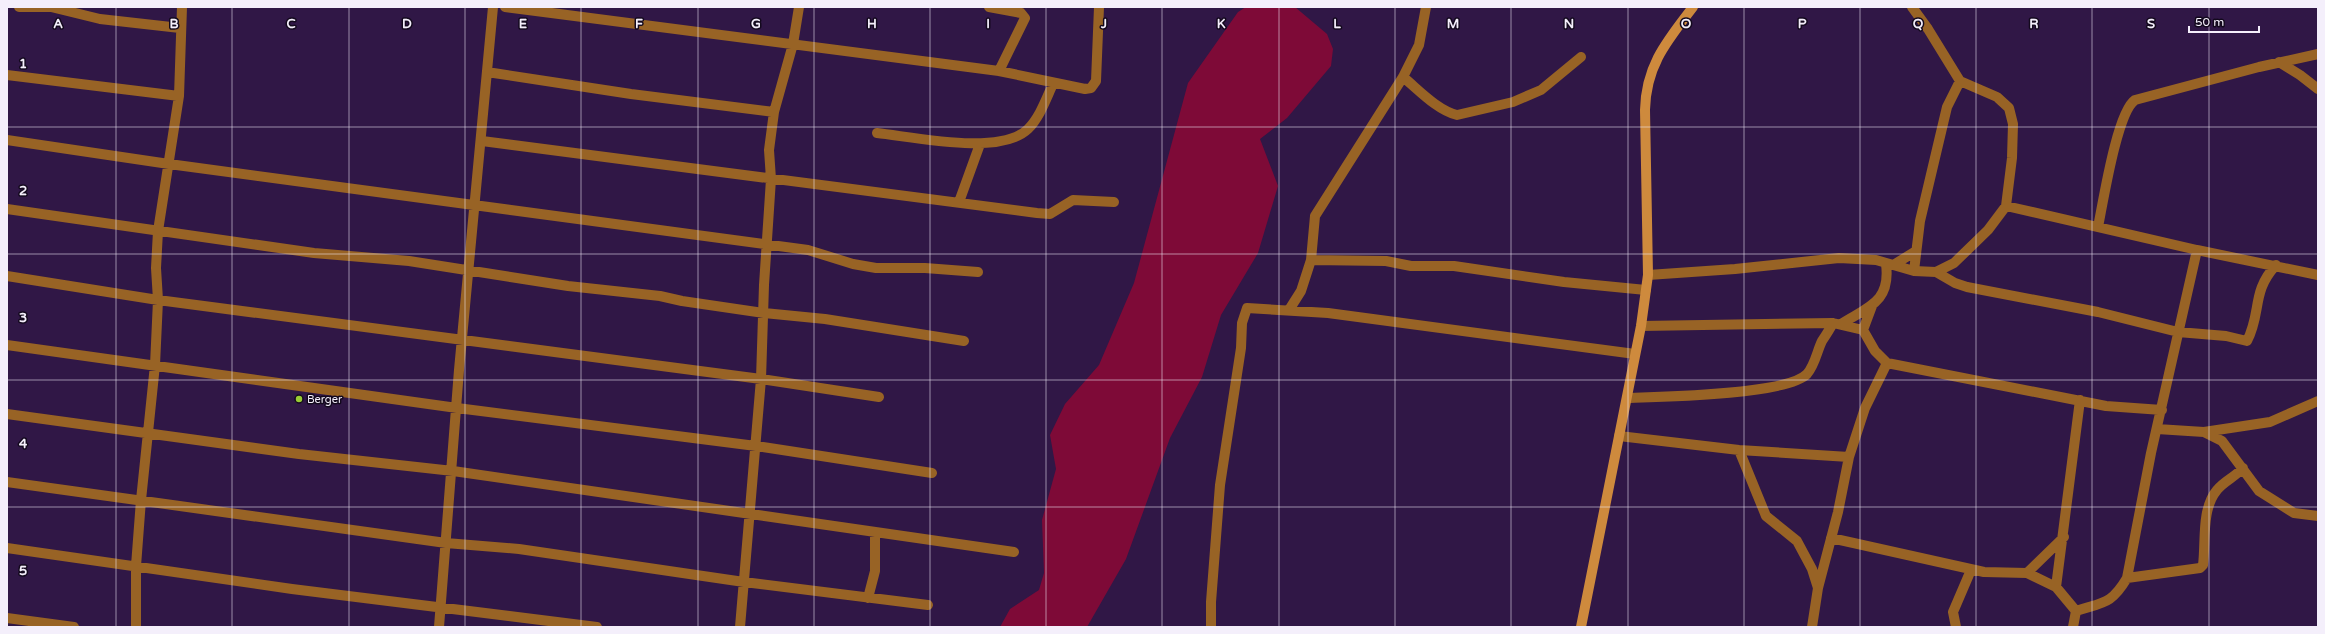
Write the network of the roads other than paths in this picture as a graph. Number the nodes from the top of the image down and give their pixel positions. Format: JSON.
{"nodes":[{"id":1,"x":20,"y":7,"type":"edge"},
{"id":2,"x":182,"y":7,"type":"edge"},
{"id":3,"x":493,"y":7,"type":"edge"},
{"id":4,"x":505,"y":7,"type":"edge"},
{"id":5,"x":799,"y":7,"type":"edge"},
{"id":6,"x":989,"y":7,"type":"edge"},
{"id":7,"x":1099,"y":7,"type":"edge"},
{"id":8,"x":1426,"y":7,"type":"edge"},
{"id":9,"x":1693,"y":7,"type":"edge"},
{"id":10,"x":1912,"y":7,"type":"edge"},
{"id":11,"x":180,"y":28,"type":"junction"},
{"id":12,"x":793,"y":44,"type":"junction"},
{"id":13,"x":2318,"y":54,"type":"edge"},
{"id":14,"x":1581,"y":57,"type":"dead end"},
{"id":15,"x":2279,"y":62,"type":"junction"},
{"id":16,"x":999,"y":71,"type":"junction"},
{"id":17,"x":487,"y":72,"type":"junction"},
{"id":18,"x":7,"y":75,"type":"edge"},
{"id":19,"x":1403,"y":77,"type":"junction"},
{"id":20,"x":1960,"y":81,"type":"junction"},
{"id":21,"x":1053,"y":84,"type":"junction"},
{"id":22,"x":2318,"y":90,"type":"edge"},
{"id":23,"x":179,"y":96,"type":"junction"},
{"id":24,"x":774,"y":112,"type":"junction"},
{"id":25,"x":877,"y":133,"type":"dead end"},
{"id":26,"x":7,"y":140,"type":"edge"},
{"id":27,"x":482,"y":141,"type":"junction"},
{"id":28,"x":980,"y":144,"type":"junction"},
{"id":29,"x":169,"y":164,"type":"junction"},
{"id":30,"x":771,"y":179,"type":"junction"},
{"id":31,"x":959,"y":202,"type":"junction"},
{"id":32,"x":1114,"y":202,"type":"dead end"},
{"id":33,"x":476,"y":204,"type":"junction"},
{"id":34,"x":2006,"y":206,"type":"junction"},
{"id":35,"x":7,"y":209,"type":"edge"},
{"id":36,"x":2098,"y":227,"type":"junction"},
{"id":37,"x":158,"y":231,"type":"junction"},
{"id":38,"x":767,"y":245,"type":"junction"},
{"id":39,"x":2197,"y":250,"type":"junction"},
{"id":40,"x":1916,"y":251,"type":"junction"},
{"id":41,"x":1311,"y":260,"type":"junction"},
{"id":42,"x":1954,"y":263,"type":"junction"},
{"id":43,"x":1891,"y":264,"type":"junction"},
{"id":44,"x":2276,"y":265,"type":"junction"},
{"id":45,"x":1914,"y":271,"type":"junction"},
{"id":46,"x":468,"y":272,"type":"junction"},
{"id":47,"x":978,"y":272,"type":"dead end"},
{"id":48,"x":1936,"y":272,"type":"junction"},
{"id":49,"x":1648,"y":275,"type":"junction"},
{"id":50,"x":2318,"y":275,"type":"edge"},
{"id":51,"x":7,"y":276,"type":"edge"},
{"id":52,"x":1955,"y":283,"type":"junction"},
{"id":53,"x":1646,"y":290,"type":"junction"},
{"id":54,"x":158,"y":300,"type":"junction"},
{"id":55,"x":1872,"y":306,"type":"junction"},
{"id":56,"x":1289,"y":310,"type":"junction"},
{"id":57,"x":764,"y":313,"type":"junction"},
{"id":58,"x":1837,"y":323,"type":"junction"},
{"id":59,"x":1641,"y":326,"type":"junction"},
{"id":60,"x":1863,"y":330,"type":"junction"},
{"id":61,"x":2178,"y":332,"type":"junction"},
{"id":62,"x":462,"y":340,"type":"junction"},
{"id":63,"x":964,"y":341,"type":"dead end"},
{"id":64,"x":7,"y":344,"type":"edge"},
{"id":65,"x":1636,"y":354,"type":"junction"},
{"id":66,"x":1887,"y":363,"type":"junction"},
{"id":67,"x":155,"y":365,"type":"junction"},
{"id":68,"x":761,"y":379,"type":"junction"},
{"id":69,"x":879,"y":397,"type":"dead end"},
{"id":70,"x":1627,"y":398,"type":"junction"},
{"id":71,"x":2080,"y":400,"type":"junction"},
{"id":72,"x":2318,"y":402,"type":"edge"},
{"id":73,"x":457,"y":408,"type":"junction"},
{"id":74,"x":2162,"y":410,"type":"junction"},
{"id":75,"x":7,"y":414,"type":"edge"},
{"id":76,"x":2157,"y":429,"type":"junction"},
{"id":77,"x":2204,"y":432,"type":"junction"},
{"id":78,"x":147,"y":434,"type":"junction"},
{"id":79,"x":1619,"y":436,"type":"junction"},
{"id":80,"x":756,"y":446,"type":"junction"},
{"id":81,"x":1739,"y":450,"type":"junction"},
{"id":82,"x":1849,"y":457,"type":"junction"},
{"id":83,"x":2242,"y":468,"type":"junction"},
{"id":84,"x":452,"y":471,"type":"junction"},
{"id":85,"x":932,"y":473,"type":"dead end"},
{"id":86,"x":7,"y":482,"type":"edge"},
{"id":87,"x":141,"y":500,"type":"junction"},
{"id":88,"x":750,"y":514,"type":"junction"},
{"id":89,"x":2318,"y":516,"type":"edge"},
{"id":90,"x":875,"y":532,"type":"junction"},
{"id":91,"x":2064,"y":537,"type":"junction"},
{"id":92,"x":1831,"y":538,"type":"junction"},
{"id":93,"x":446,"y":543,"type":"junction"},
{"id":94,"x":7,"y":548,"type":"edge"},
{"id":95,"x":1014,"y":552,"type":"dead end"},
{"id":96,"x":136,"y":566,"type":"junction"},
{"id":97,"x":1970,"y":570,"type":"junction"},
{"id":98,"x":2027,"y":574,"type":"junction"},
{"id":99,"x":2127,"y":578,"type":"junction"},
{"id":100,"x":744,"y":582,"type":"junction"},
{"id":101,"x":1818,"y":588,"type":"junction"},
{"id":102,"x":2056,"y":588,"type":"junction"},
{"id":103,"x":868,"y":598,"type":"junction"},
{"id":104,"x":928,"y":605,"type":"dead end"},
{"id":105,"x":441,"y":608,"type":"junction"},
{"id":106,"x":2076,"y":611,"type":"junction"},
{"id":107,"x":7,"y":618,"type":"edge"},
{"id":108,"x":74,"y":627,"type":"edge"},
{"id":109,"x":136,"y":627,"type":"edge"},
{"id":110,"x":439,"y":627,"type":"edge"},
{"id":111,"x":597,"y":627,"type":"edge"},
{"id":112,"x":740,"y":627,"type":"edge"},
{"id":113,"x":1211,"y":627,"type":"edge"},
{"id":114,"x":1582,"y":627,"type":"edge"},
{"id":115,"x":1812,"y":627,"type":"edge"},
{"id":116,"x":1956,"y":627,"type":"edge"},
{"id":117,"x":2072,"y":627,"type":"edge"}],
"edges":[{"from":1,"to":11,"type":"street"},
{"from":2,"to":11,"type":"street"},
{"from":3,"to":17,"type":"street"},
{"from":4,"to":12,"type":"street"},
{"from":5,"to":12,"type":"street"},
{"from":6,"to":16,"type":"street"},
{"from":7,"to":21,"type":"street"},
{"from":8,"to":19,"type":"street"},
{"from":9,"to":49,"type":"street"},
{"from":10,"to":20,"type":"street"},
{"from":11,"to":23,"type":"street"},
{"from":12,"to":16,"type":"street"},
{"from":12,"to":24,"type":"street"},
{"from":13,"to":15,"type":"street"},
{"from":14,"to":19,"type":"street"},
{"from":15,"to":22,"type":"street"},
{"from":15,"to":36,"type":"street"},
{"from":16,"to":21,"type":"street"},
{"from":17,"to":24,"type":"street"},
{"from":17,"to":27,"type":"street"},
{"from":18,"to":23,"type":"street"},
{"from":19,"to":41,"type":"street"},
{"from":20,"to":34,"type":"street"},
{"from":20,"to":40,"type":"street"},
{"from":21,"to":28,"type":"street"},
{"from":23,"to":29,"type":"street"},
{"from":24,"to":30,"type":"street"},
{"from":25,"to":28,"type":"street"},
{"from":26,"to":29,"type":"street"},
{"from":27,"to":30,"type":"street"},
{"from":27,"to":33,"type":"street"},
{"from":28,"to":31,"type":"street"},
{"from":29,"to":33,"type":"street"},
{"from":29,"to":37,"type":"street"},
{"from":30,"to":31,"type":"street"},
{"from":30,"to":38,"type":"street"},
{"from":31,"to":32,"type":"street"},
{"from":33,"to":38,"type":"street"},
{"from":33,"to":46,"type":"street"},
{"from":34,"to":36,"type":"street"},
{"from":34,"to":42,"type":"street"},
{"from":35,"to":37,"type":"street"},
{"from":36,"to":39,"type":"street"},
{"from":37,"to":46,"type":"street"},
{"from":37,"to":54,"type":"street"},
{"from":38,"to":47,"type":"street"},
{"from":38,"to":57,"type":"street"},
{"from":39,"to":44,"type":"street"},
{"from":39,"to":61,"type":"street"},
{"from":40,"to":43,"type":"street"},
{"from":40,"to":45,"type":"street"},
{"from":41,"to":53,"type":"street"},
{"from":41,"to":56,"type":"street"},
{"from":42,"to":48,"type":"street"},
{"from":42,"to":52,"type":"street"},
{"from":43,"to":45,"type":"street"},
{"from":43,"to":49,"type":"street"},
{"from":43,"to":55,"type":"street"},
{"from":44,"to":50,"type":"street"},
{"from":44,"to":61,"type":"street"},
{"from":45,"to":48,"type":"street"},
{"from":46,"to":57,"type":"street"},
{"from":46,"to":62,"type":"street"},
{"from":48,"to":52,"type":"street"},
{"from":49,"to":53,"type":"street"},
{"from":51,"to":54,"type":"street"},
{"from":52,"to":61,"type":"street"},
{"from":53,"to":59,"type":"street"},
{"from":54,"to":62,"type":"street"},
{"from":54,"to":67,"type":"street"},
{"from":55,"to":58,"type":"street"},
{"from":55,"to":60,"type":"street"},
{"from":56,"to":65,"type":"street"},
{"from":56,"to":113,"type":"street"},
{"from":57,"to":63,"type":"street"},
{"from":57,"to":68,"type":"street"},
{"from":58,"to":59,"type":"street"},
{"from":58,"to":60,"type":"street"},
{"from":58,"to":70,"type":"street"},
{"from":59,"to":65,"type":"street"},
{"from":60,"to":66,"type":"street"},
{"from":61,"to":74,"type":"street"},
{"from":62,"to":68,"type":"street"},
{"from":62,"to":73,"type":"street"},
{"from":64,"to":67,"type":"street"},
{"from":65,"to":70,"type":"street"},
{"from":66,"to":71,"type":"street"},
{"from":66,"to":82,"type":"street"},
{"from":67,"to":73,"type":"street"},
{"from":67,"to":78,"type":"street"},
{"from":68,"to":69,"type":"street"},
{"from":68,"to":80,"type":"street"},
{"from":70,"to":79,"type":"street"},
{"from":71,"to":74,"type":"street"},
{"from":71,"to":91,"type":"street"},
{"from":72,"to":77,"type":"street"},
{"from":73,"to":80,"type":"street"},
{"from":73,"to":84,"type":"street"},
{"from":74,"to":76,"type":"street"},
{"from":75,"to":78,"type":"street"},
{"from":76,"to":77,"type":"street"},
{"from":76,"to":99,"type":"street"},
{"from":77,"to":83,"type":"street"},
{"from":78,"to":84,"type":"street"},
{"from":78,"to":87,"type":"street"},
{"from":79,"to":81,"type":"street"},
{"from":79,"to":114,"type":"street"},
{"from":80,"to":85,"type":"street"},
{"from":80,"to":88,"type":"street"},
{"from":81,"to":82,"type":"street"},
{"from":81,"to":101,"type":"street"},
{"from":82,"to":92,"type":"street"},
{"from":83,"to":89,"type":"street"},
{"from":83,"to":99,"type":"street"},
{"from":84,"to":88,"type":"street"},
{"from":84,"to":93,"type":"street"},
{"from":86,"to":87,"type":"street"},
{"from":87,"to":93,"type":"street"},
{"from":87,"to":96,"type":"street"},
{"from":88,"to":90,"type":"street"},
{"from":88,"to":100,"type":"street"},
{"from":90,"to":95,"type":"street"},
{"from":90,"to":103,"type":"street"},
{"from":91,"to":98,"type":"street"},
{"from":91,"to":102,"type":"street"},
{"from":92,"to":97,"type":"street"},
{"from":92,"to":101,"type":"street"},
{"from":93,"to":100,"type":"street"},
{"from":93,"to":105,"type":"street"},
{"from":94,"to":96,"type":"street"},
{"from":96,"to":105,"type":"street"},
{"from":96,"to":109,"type":"street"},
{"from":97,"to":98,"type":"street"},
{"from":97,"to":116,"type":"street"},
{"from":98,"to":102,"type":"street"},
{"from":99,"to":106,"type":"street"},
{"from":100,"to":103,"type":"street"},
{"from":100,"to":112,"type":"street"},
{"from":101,"to":115,"type":"street"},
{"from":102,"to":106,"type":"street"},
{"from":103,"to":104,"type":"street"},
{"from":105,"to":110,"type":"street"},
{"from":105,"to":111,"type":"street"},
{"from":106,"to":117,"type":"street"},
{"from":107,"to":108,"type":"street"}]}
